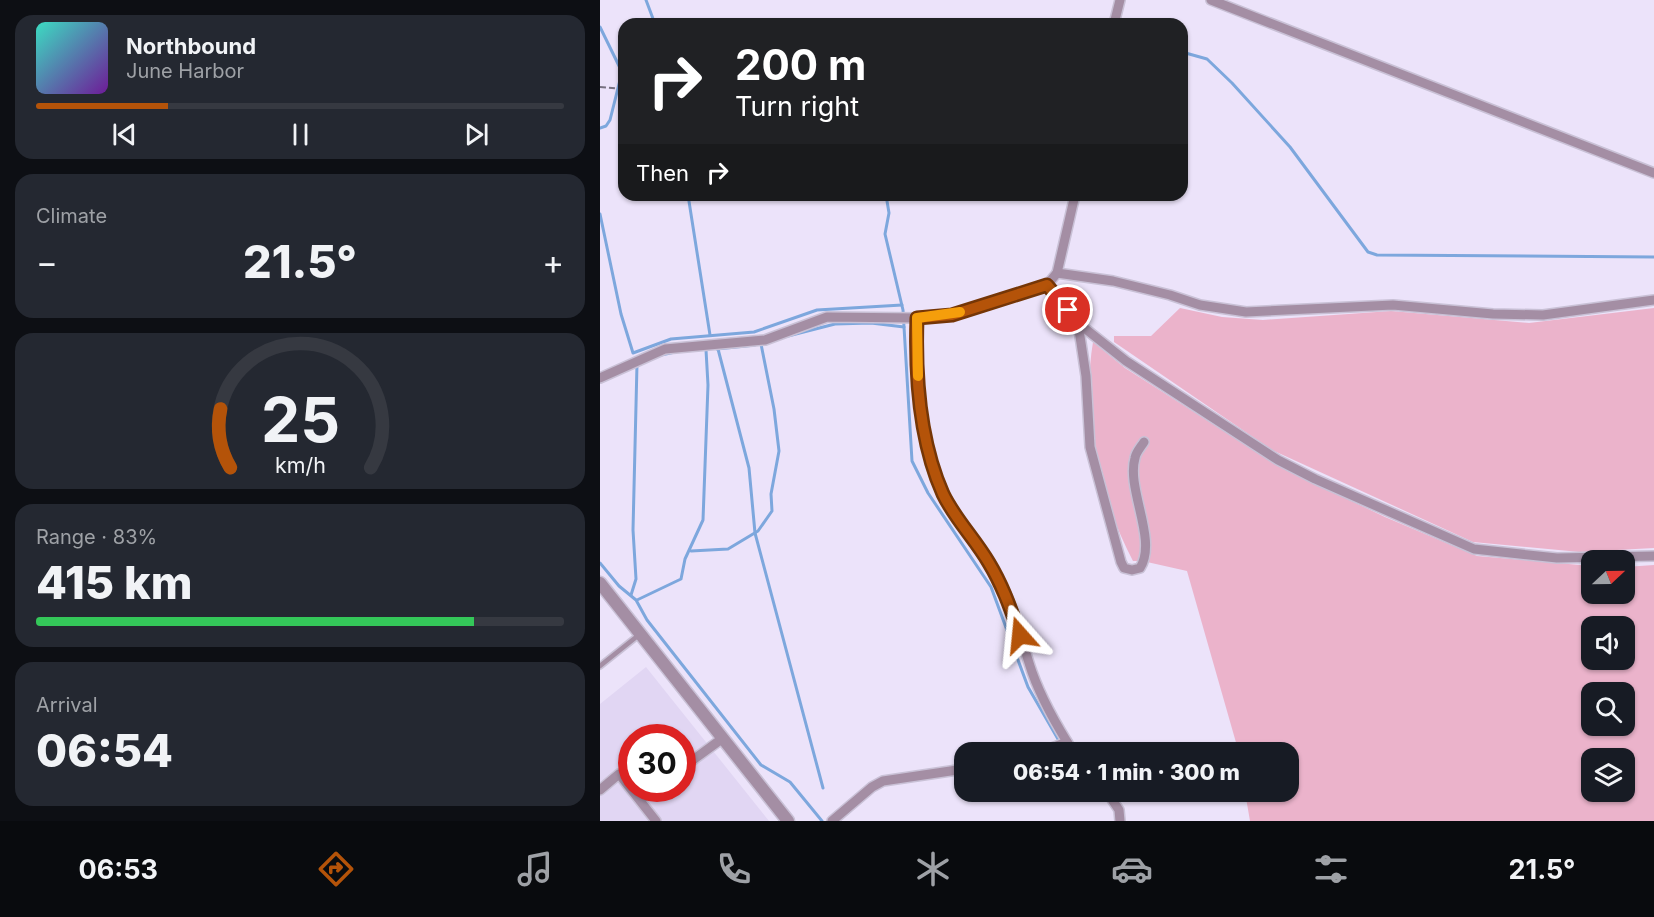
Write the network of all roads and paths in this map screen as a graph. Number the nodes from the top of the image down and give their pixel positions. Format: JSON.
{"nodes":[{"id":1,"x":1210,"y":0,"type":"edge"},
{"id":2,"x":1119,"y":1,"type":"edge"},
{"id":3,"x":1115,"y":18,"type":"edge"},
{"id":4,"x":600,"y":87,"type":"edge"},
{"id":5,"x":618,"y":88,"type":"edge"},
{"id":6,"x":1654,"y":173,"type":"edge"},
{"id":7,"x":1074,"y":201,"type":"edge"},
{"id":8,"x":1057,"y":273,"type":"junction"},
{"id":9,"x":1047,"y":285,"type":"junction"},
{"id":10,"x":1654,"y":300,"type":"edge"},
{"id":11,"x":914,"y":318,"type":"junction"},
{"id":12,"x":1078,"y":323,"type":"junction"},
{"id":13,"x":600,"y":378,"type":"edge"},
{"id":14,"x":1144,"y":442,"type":"dead end"},
{"id":15,"x":1654,"y":556,"type":"edge"},
{"id":16,"x":600,"y":583,"type":"edge"},
{"id":17,"x":640,"y":634,"type":"junction"},
{"id":18,"x":600,"y":666,"type":"edge"},
{"id":19,"x":723,"y":738,"type":"junction"},
{"id":20,"x":1062,"y":742,"type":"edge"},
{"id":21,"x":696,"y":758,"type":"edge"},
{"id":22,"x":954,"y":770,"type":"edge"},
{"id":23,"x":618,"y":775,"type":"edge"},
{"id":24,"x":600,"y":790,"type":"edge"},
{"id":25,"x":642,"y":802,"type":"edge"},
{"id":26,"x":1114,"y":802,"type":"edge"},
{"id":27,"x":656,"y":821,"type":"edge"},
{"id":28,"x":788,"y":821,"type":"edge"},
{"id":29,"x":832,"y":821,"type":"edge"},
{"id":30,"x":1120,"y":821,"type":"edge"}],
"edges":[{"from":1,"to":6,"type":"street"},
{"from":2,"to":3,"type":"street"},
{"from":4,"to":5,"type":"path"},
{"from":7,"to":8,"type":"street"},
{"from":8,"to":9,"type":"street"},
{"from":8,"to":10,"type":"street"},
{"from":9,"to":11,"type":"street"},
{"from":9,"to":12,"type":"street"},
{"from":11,"to":13,"type":"street"},
{"from":11,"to":20,"type":"street"},
{"from":12,"to":14,"type":"street"},
{"from":12,"to":15,"type":"street"},
{"from":16,"to":17,"type":"street"},
{"from":17,"to":18,"type":"lane"},
{"from":17,"to":19,"type":"street"},
{"from":19,"to":21,"type":"street"},
{"from":19,"to":28,"type":"street"},
{"from":22,"to":29,"type":"street"},
{"from":23,"to":24,"type":"street"},
{"from":25,"to":27,"type":"street"},
{"from":26,"to":30,"type":"street"}]}
